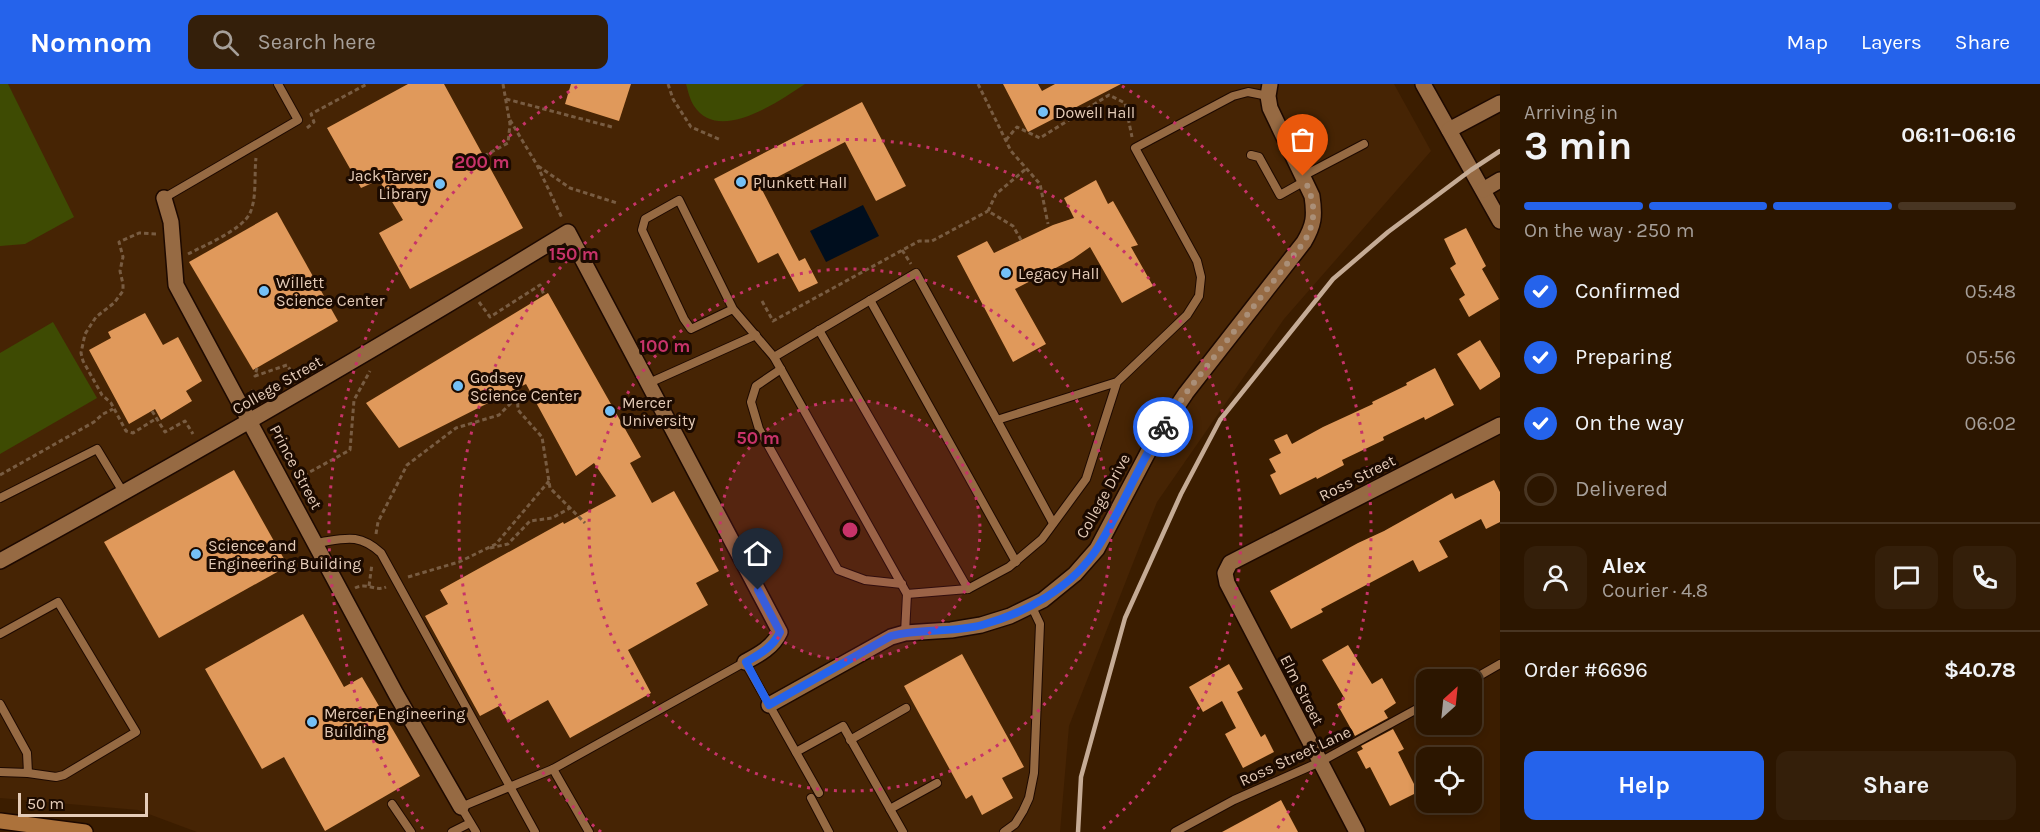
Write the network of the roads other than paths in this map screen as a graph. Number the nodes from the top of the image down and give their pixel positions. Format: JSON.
{"nodes":[{"id":1,"x":278,"y":84,"type":"edge"},
{"id":2,"x":1423,"y":84,"type":"edge"},
{"id":3,"x":1269,"y":90,"type":"edge"},
{"id":4,"x":1500,"y":103,"type":"edge"},
{"id":5,"x":1449,"y":130,"type":"junction"},
{"id":6,"x":1364,"y":144,"type":"dead end"},
{"id":7,"x":1251,"y":155,"type":"dead end"},
{"id":8,"x":1304,"y":179,"type":"junction"},
{"id":9,"x":1500,"y":180,"type":"edge"},
{"id":10,"x":1483,"y":190,"type":"junction"},
{"id":11,"x":164,"y":198,"type":"joint"},
{"id":12,"x":1500,"y":221,"type":"edge"},
{"id":13,"x":870,"y":300,"type":"junction"},
{"id":14,"x":733,"y":309,"type":"junction"},
{"id":15,"x":819,"y":330,"type":"junction"},
{"id":16,"x":756,"y":335,"type":"junction"},
{"id":17,"x":774,"y":357,"type":"junction"},
{"id":18,"x":781,"y":369,"type":"junction"},
{"id":19,"x":1118,"y":382,"type":"junction"},
{"id":20,"x":649,"y":383,"type":"junction"},
{"id":21,"x":998,"y":420,"type":"junction"},
{"id":22,"x":250,"y":421,"type":"junction"},
{"id":23,"x":1500,"y":425,"type":"edge"},
{"id":24,"x":123,"y":492,"type":"junction"},
{"id":25,"x":0,"y":498,"type":"edge"},
{"id":26,"x":1053,"y":523,"type":"junction"},
{"id":27,"x":316,"y":543,"type":"junction"},
{"id":28,"x":0,"y":561,"type":"edge"},
{"id":29,"x":1016,"y":562,"type":"junction"},
{"id":30,"x":1230,"y":562,"type":"joint"},
{"id":31,"x":902,"y":584,"type":"junction"},
{"id":32,"x":968,"y":589,"type":"junction"},
{"id":33,"x":908,"y":594,"type":"junction"},
{"id":34,"x":1031,"y":605,"type":"junction"},
{"id":35,"x":905,"y":633,"type":"junction"},
{"id":36,"x":0,"y":634,"type":"edge"},
{"id":37,"x":746,"y":662,"type":"junction"},
{"id":38,"x":1500,"y":664,"type":"edge"},
{"id":39,"x":1482,"y":674,"type":"edge"},
{"id":40,"x":0,"y":704,"type":"edge"},
{"id":41,"x":769,"y":705,"type":"junction"},
{"id":42,"x":906,"y":708,"type":"dead end"},
{"id":43,"x":1416,"y":709,"type":"edge"},
{"id":44,"x":850,"y":740,"type":"junction"},
{"id":45,"x":796,"y":752,"type":"junction"},
{"id":46,"x":1320,"y":762,"type":"junction"},
{"id":47,"x":554,"y":769,"type":"junction"},
{"id":48,"x":0,"y":772,"type":"edge"},
{"id":49,"x":28,"y":774,"type":"junction"},
{"id":50,"x":937,"y":783,"type":"dead end"},
{"id":51,"x":511,"y":787,"type":"junction"},
{"id":52,"x":819,"y":793,"type":"dead end"},
{"id":53,"x":811,"y":798,"type":"dead end"},
{"id":54,"x":392,"y":804,"type":"dead end"},
{"id":55,"x":461,"y":807,"type":"junction"},
{"id":56,"x":891,"y":809,"type":"junction"},
{"id":57,"x":0,"y":821,"type":"edge"},
{"id":58,"x":470,"y":823,"type":"junction"},
{"id":59,"x":85,"y":832,"type":"edge"},
{"id":60,"x":411,"y":832,"type":"edge"},
{"id":61,"x":452,"y":832,"type":"edge"},
{"id":62,"x":476,"y":832,"type":"edge"},
{"id":63,"x":535,"y":832,"type":"edge"},
{"id":64,"x":589,"y":832,"type":"edge"},
{"id":65,"x":828,"y":832,"type":"edge"},
{"id":66,"x":903,"y":832,"type":"edge"},
{"id":67,"x":1004,"y":832,"type":"edge"},
{"id":68,"x":1175,"y":832,"type":"edge"},
{"id":69,"x":1357,"y":832,"type":"edge"}],
"edges":[{"from":1,"to":11,"type":"lane"},
{"from":2,"to":5,"type":"street"},
{"from":3,"to":8,"type":"street","name":"College Drive"},
{"from":3,"to":19,"type":"lane"},
{"from":4,"to":5,"type":"street"},
{"from":5,"to":10,"type":"street"},
{"from":6,"to":8,"type":"lane"},
{"from":7,"to":8,"type":"lane"},
{"from":8,"to":34,"type":"street","name":"College Drive"},
{"from":9,"to":10,"type":"street"},
{"from":10,"to":12,"type":"street"},
{"from":11,"to":22,"type":"street","name":"Prince Street"},
{"from":13,"to":15,"type":"lane"},
{"from":13,"to":21,"type":"lane"},
{"from":13,"to":29,"type":"lane"},
{"from":14,"to":14,"type":"lane"},
{"from":14,"to":16,"type":"lane"},
{"from":15,"to":17,"type":"lane"},
{"from":15,"to":32,"type":"lane"},
{"from":16,"to":17,"type":"lane"},
{"from":16,"to":20,"type":"lane"},
{"from":17,"to":18,"type":"lane"},
{"from":18,"to":31,"type":"lane"},
{"from":18,"to":31,"type":"lane"},
{"from":19,"to":21,"type":"lane"},
{"from":19,"to":26,"type":"lane"},
{"from":20,"to":22,"type":"street","name":"College Street"},
{"from":20,"to":37,"type":"street"},
{"from":21,"to":26,"type":"lane"},
{"from":22,"to":24,"type":"street","name":"College Street"},
{"from":22,"to":27,"type":"street","name":"Prince Street"},
{"from":23,"to":30,"type":"street","name":"Ross Street"},
{"from":24,"to":25,"type":"lane"},
{"from":24,"to":28,"type":"street","name":"College Street"},
{"from":26,"to":29,"type":"lane"},
{"from":27,"to":51,"type":"lane"},
{"from":27,"to":55,"type":"street","name":"Prince Street"},
{"from":29,"to":32,"type":"lane"},
{"from":30,"to":46,"type":"street","name":"Elm Street"},
{"from":31,"to":33,"type":"lane"},
{"from":32,"to":33,"type":"lane"},
{"from":33,"to":35,"type":"lane"},
{"from":34,"to":35,"type":"street","name":"College Drive"},
{"from":34,"to":67,"type":"lane"},
{"from":35,"to":41,"type":"street","name":"College Drive"},
{"from":36,"to":49,"type":"lane"},
{"from":37,"to":41,"type":"lane"},
{"from":37,"to":47,"type":"lane"},
{"from":38,"to":39,"type":"lane"},
{"from":40,"to":49,"type":"lane"},
{"from":41,"to":45,"type":"lane"},
{"from":42,"to":44,"type":"lane"},
{"from":43,"to":46,"type":"lane","name":"Ross Street Lane"},
{"from":44,"to":45,"type":"lane"},
{"from":44,"to":56,"type":"lane"},
{"from":45,"to":52,"type":"lane"},
{"from":46,"to":68,"type":"lane","name":"Ross Street Lane"},
{"from":46,"to":69,"type":"street","name":"Elm Street"},
{"from":47,"to":51,"type":"lane"},
{"from":47,"to":64,"type":"lane"},
{"from":48,"to":49,"type":"lane"},
{"from":50,"to":56,"type":"lane"},
{"from":51,"to":55,"type":"lane"},
{"from":51,"to":63,"type":"lane"},
{"from":53,"to":65,"type":"lane"},
{"from":54,"to":60,"type":"lane"},
{"from":55,"to":58,"type":"lane"},
{"from":56,"to":66,"type":"lane"},
{"from":57,"to":59,"type":"street"},
{"from":58,"to":61,"type":"lane"},
{"from":58,"to":62,"type":"lane"}]}
